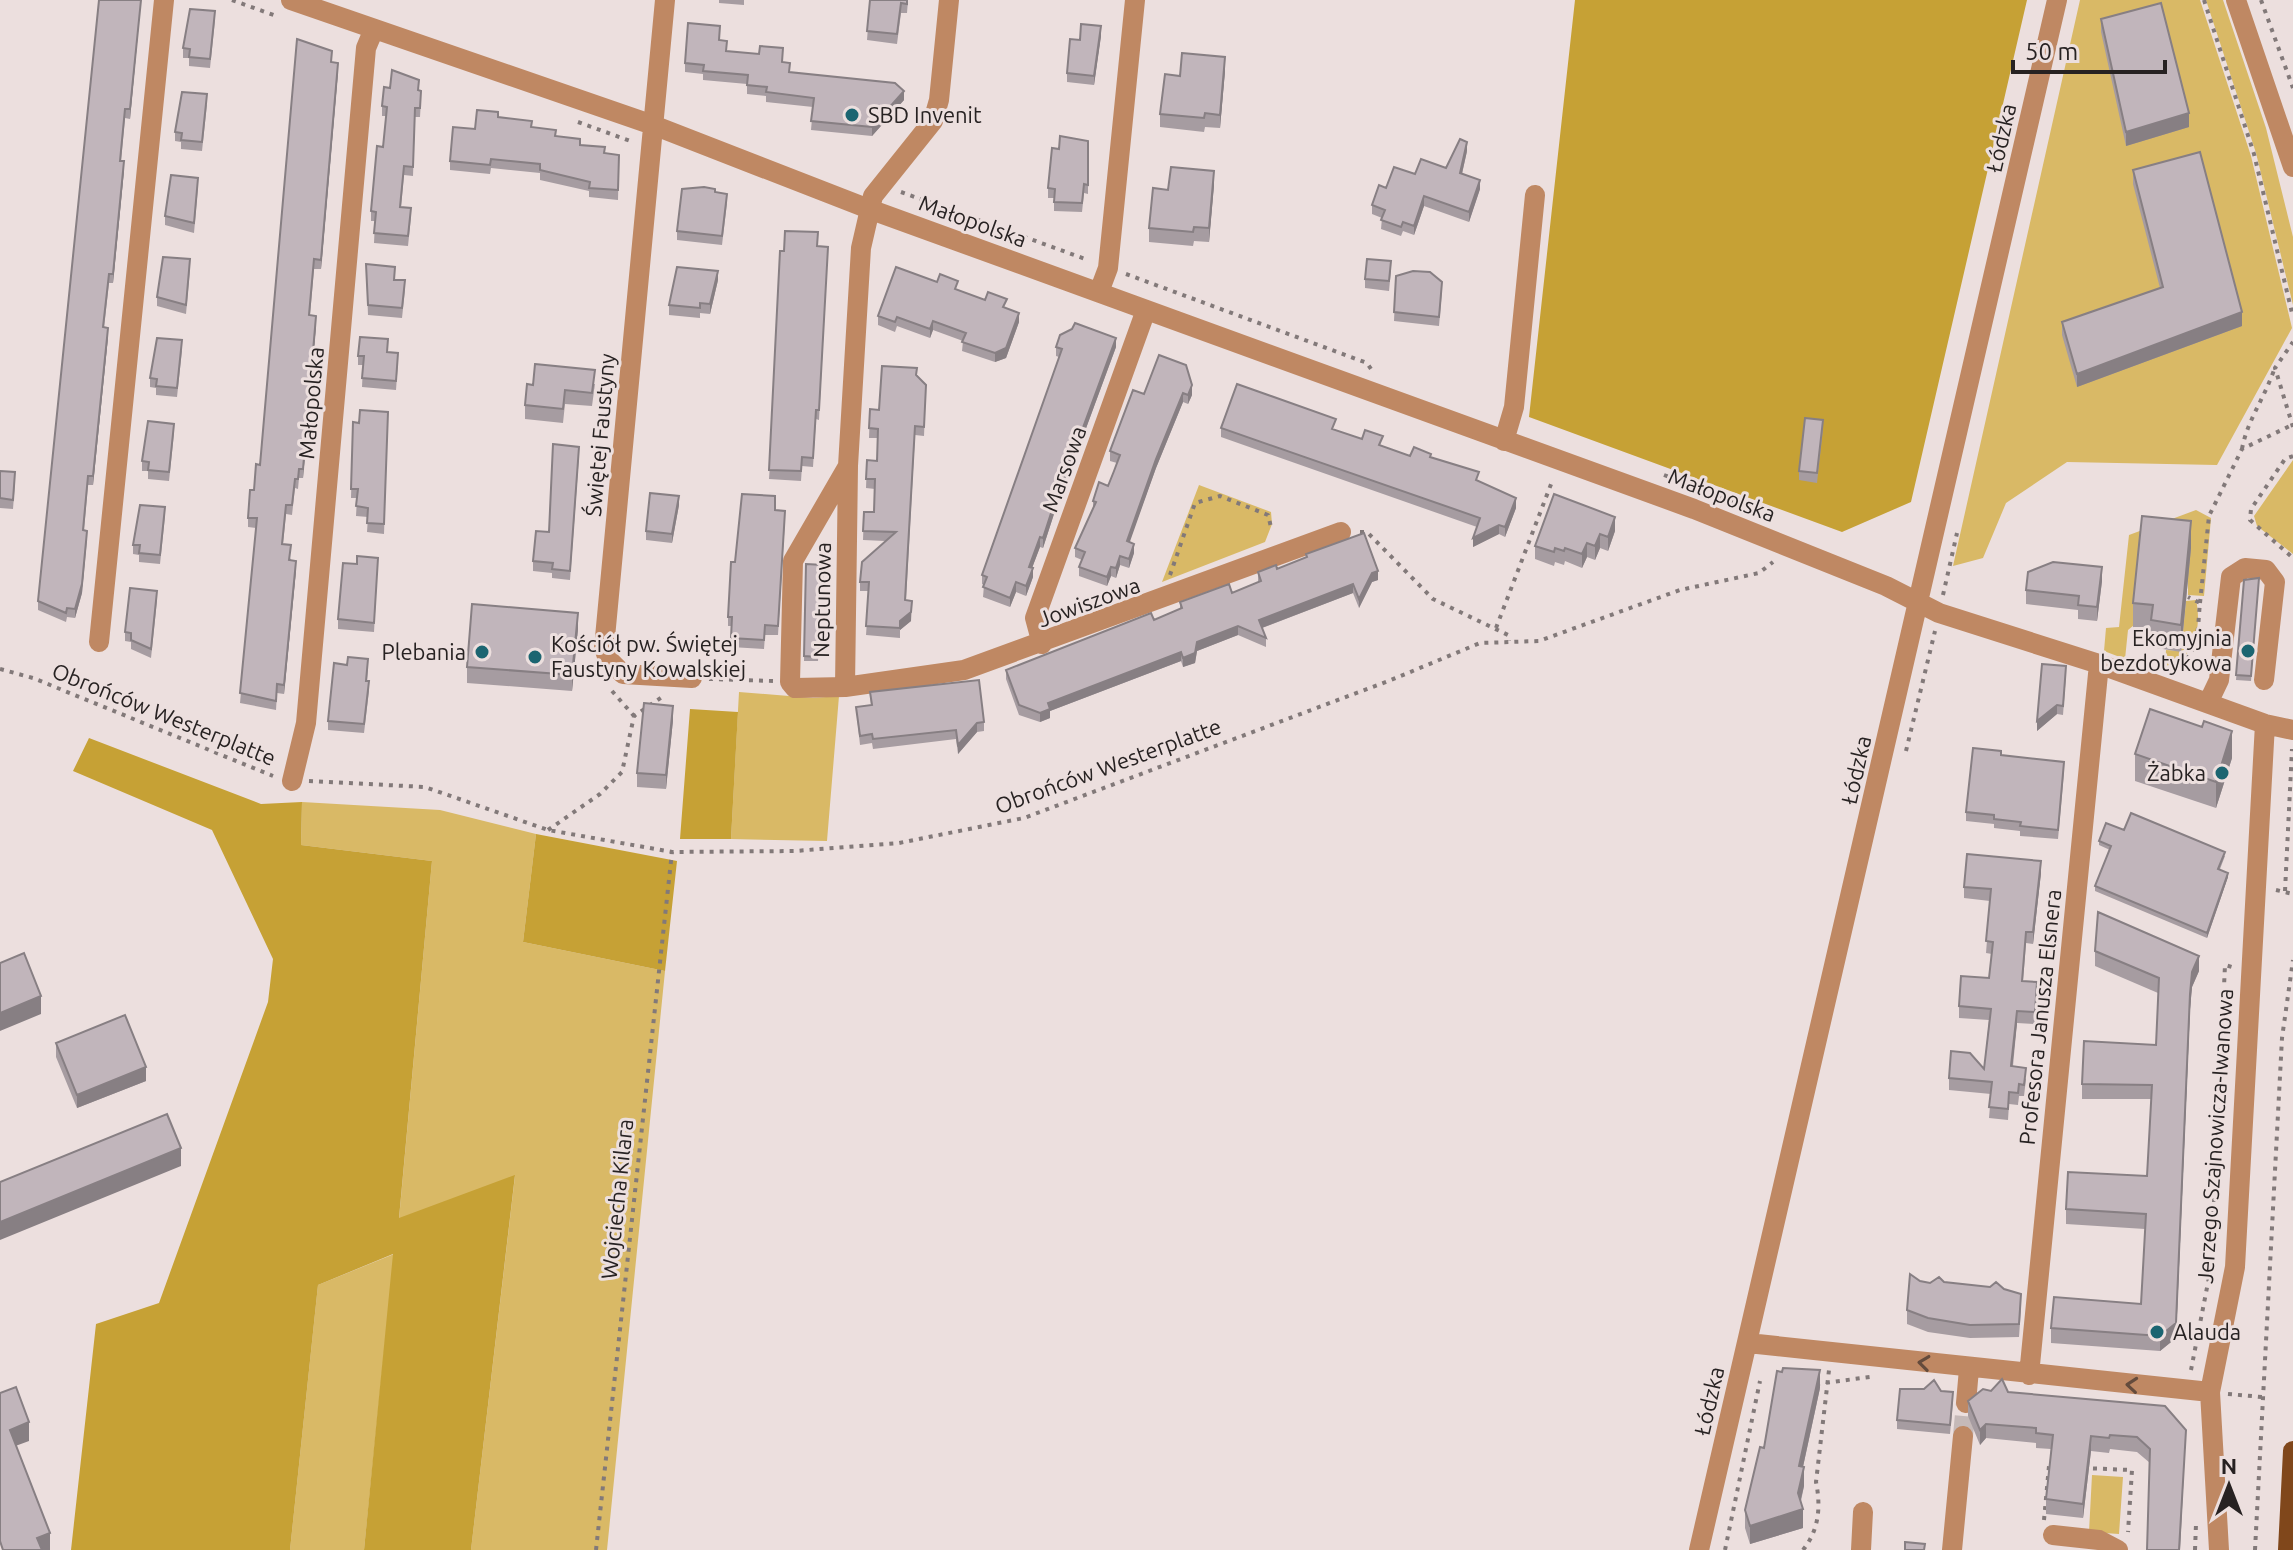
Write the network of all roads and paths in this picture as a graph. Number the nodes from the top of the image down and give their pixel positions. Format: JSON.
{"nodes":[{"id":1,"x":164,"y":0,"type":"edge"},
{"id":2,"x":291,"y":0,"type":"edge"},
{"id":3,"x":665,"y":0,"type":"edge"},
{"id":4,"x":949,"y":0,"type":"edge"},
{"id":5,"x":1135,"y":0,"type":"edge"},
{"id":6,"x":2057,"y":0,"type":"edge"},
{"id":7,"x":2204,"y":0,"type":"edge"},
{"id":8,"x":2236,"y":0,"type":"edge"},
{"id":9,"x":2261,"y":0,"type":"edge"},
{"id":10,"x":374,"y":29,"type":"junction"},
{"id":11,"x":2293,"y":88,"type":"edge"},
{"id":12,"x":653,"y":125,"type":"junction"},
{"id":13,"x":2293,"y":167,"type":"edge"},
{"id":14,"x":1535,"y":195,"type":"dead end"},
{"id":15,"x":869,"y":209,"type":"junction"},
{"id":16,"x":1099,"y":292,"type":"junction"},
{"id":17,"x":1146,"y":310,"type":"junction"},
{"id":18,"x":2293,"y":317,"type":"edge"},
{"id":19,"x":2293,"y":342,"type":"edge"},
{"id":20,"x":2275,"y":368,"type":"junction"},
{"id":21,"x":2293,"y":426,"type":"edge"},
{"id":22,"x":1504,"y":441,"type":"junction"},
{"id":23,"x":2242,"y":449,"type":"junction"},
{"id":24,"x":2293,"y":456,"type":"edge"},
{"id":25,"x":848,"y":466,"type":"junction"},
{"id":26,"x":1553,"y":479,"type":"dead end"},
{"id":27,"x":1271,"y":527,"type":"dead end"},
{"id":28,"x":1341,"y":532,"type":"joint"},
{"id":29,"x":1783,"y":544,"type":"junction"},
{"id":30,"x":2293,"y":558,"type":"edge"},
{"id":31,"x":1174,"y":596,"type":"junction"},
{"id":32,"x":2188,"y":597,"type":"edge"},
{"id":33,"x":2200,"y":603,"type":"junction"},
{"id":34,"x":1919,"y":604,"type":"junction"},
{"id":35,"x":1496,"y":628,"type":"junction"},
{"id":36,"x":1509,"y":641,"type":"junction"},
{"id":37,"x":99,"y":642,"type":"dead end"},
{"id":38,"x":1042,"y":644,"type":"junction"},
{"id":39,"x":2185,"y":661,"type":"junction"},
{"id":40,"x":2099,"y":664,"type":"junction"},
{"id":41,"x":0,"y":669,"type":"edge"},
{"id":42,"x":2163,"y":669,"type":"dead end"},
{"id":43,"x":2186,"y":671,"type":"dead end"},
{"id":44,"x":692,"y":678,"type":"junction"},
{"id":45,"x":2264,"y":680,"type":"dead end"},
{"id":46,"x":790,"y":682,"type":"junction"},
{"id":47,"x":845,"y":687,"type":"junction"},
{"id":48,"x":2208,"y":703,"type":"junction"},
{"id":49,"x":2265,"y":724,"type":"junction"},
{"id":50,"x":2293,"y":730,"type":"edge"},
{"id":51,"x":292,"y":781,"type":"junction"},
{"id":52,"x":548,"y":830,"type":"junction"},
{"id":53,"x":672,"y":852,"type":"junction"},
{"id":54,"x":2285,"y":891,"type":"dead end"},
{"id":55,"x":2293,"y":960,"type":"edge"},
{"id":56,"x":2250,"y":974,"type":"junction"},
{"id":57,"x":1748,"y":1343,"type":"junction"},
{"id":58,"x":1832,"y":1353,"type":"junction"},
{"id":59,"x":1969,"y":1369,"type":"junction"},
{"id":60,"x":2029,"y":1375,"type":"junction"},
{"id":61,"x":1759,"y":1376,"type":"dead end"},
{"id":62,"x":2200,"y":1391,"type":"junction"},
{"id":63,"x":2262,"y":1397,"type":"junction"},
{"id":64,"x":1966,"y":1403,"type":"tunnel mouth"},
{"id":65,"x":1963,"y":1436,"type":"tunnel mouth"},
{"id":66,"x":2293,"y":1451,"type":"edge"},
{"id":67,"x":2063,"y":1467,"type":"edge"},
{"id":68,"x":2077,"y":1468,"type":"edge"},
{"id":69,"x":1863,"y":1512,"type":"dead end"},
{"id":70,"x":2196,"y":1520,"type":"dead end"},
{"id":71,"x":2053,"y":1535,"type":"joint"},
{"id":72,"x":2123,"y":1548,"type":"edge"},
{"id":73,"x":596,"y":1550,"type":"edge"},
{"id":74,"x":1699,"y":1550,"type":"edge"},
{"id":75,"x":1725,"y":1550,"type":"edge"},
{"id":76,"x":1803,"y":1550,"type":"edge"},
{"id":77,"x":1861,"y":1550,"type":"edge"},
{"id":78,"x":1952,"y":1550,"type":"edge"},
{"id":79,"x":2195,"y":1550,"type":"edge"},
{"id":80,"x":2219,"y":1550,"type":"edge"},
{"id":81,"x":2255,"y":1550,"type":"edge"},
{"id":82,"x":2288,"y":1550,"type":"edge"}],
"edges":[{"from":1,"to":37,"type":"street"},
{"from":2,"to":10,"type":"street","name":"Małopolska"},
{"from":3,"to":12,"type":"street"},
{"from":4,"to":15,"type":"street","name":"Neptunowa"},
{"from":5,"to":16,"type":"street"},
{"from":6,"to":34,"type":"street","name":"Łódzka"},
{"from":7,"to":18,"type":"path"},
{"from":8,"to":13,"type":"street"},
{"from":9,"to":11,"type":"path"},
{"from":10,"to":12,"type":"street","name":"Małopolska"},
{"from":10,"to":51,"type":"street","name":"Małopolska"},
{"from":12,"to":15,"type":"street","name":"Małopolska"},
{"from":12,"to":44,"type":"street","name":"Świętej Faustyny"},
{"from":14,"to":22,"type":"street"},
{"from":15,"to":16,"type":"street","name":"Małopolska"},
{"from":15,"to":25,"type":"street","name":"Neptunowa"},
{"from":16,"to":17,"type":"street","name":"Małopolska"},
{"from":17,"to":22,"type":"street","name":"Małopolska"},
{"from":17,"to":38,"type":"street","name":"Marsowa"},
{"from":19,"to":20,"type":"path"},
{"from":20,"to":21,"type":"path"},
{"from":20,"to":23,"type":"path"},
{"from":21,"to":23,"type":"path"},
{"from":22,"to":29,"type":"street","name":"Małopolska"},
{"from":23,"to":33,"type":"path"},
{"from":24,"to":30,"type":"path"},
{"from":25,"to":46,"type":"street","name":"Neptunowa"},
{"from":25,"to":47,"type":"street","name":"Neptunowa"},
{"from":26,"to":35,"type":"path"},
{"from":27,"to":31,"type":"path"},
{"from":28,"to":31,"type":"street","name":"Jowiszowa"},
{"from":28,"to":35,"type":"path"},
{"from":29,"to":34,"type":"street","name":"Małopolska"},
{"from":29,"to":36,"type":"path","name":"Obrońców Westerplatte"},
{"from":31,"to":38,"type":"street","name":"Jowiszowa"},
{"from":32,"to":33,"type":"path"},
{"from":33,"to":39,"type":"path"},
{"from":34,"to":40,"type":"street","name":"Małopolska"},
{"from":34,"to":57,"type":"street","name":"Łódzka"},
{"from":35,"to":36,"type":"path"},
{"from":36,"to":53,"type":"path","name":"Obrońców Westerplatte"},
{"from":38,"to":47,"type":"street","name":"Jowiszowa"},
{"from":39,"to":42,"type":"path"},
{"from":39,"to":43,"type":"path"},
{"from":40,"to":48,"type":"street","name":"Małopolska"},
{"from":40,"to":60,"type":"street","name":"Profesora Janusza Elsnera"},
{"from":41,"to":51,"type":"path","name":"Obrońców Westerplatte"},
{"from":44,"to":46,"type":"path"},
{"from":44,"to":52,"type":"path"},
{"from":45,"to":48,"type":"street"},
{"from":46,"to":47,"type":"street","name":"Neptunowa"},
{"from":48,"to":49,"type":"street","name":"Małopolska"},
{"from":49,"to":50,"type":"street","name":"Małopolska"},
{"from":49,"to":56,"type":"street","name":"Jerzego Szajnowicza-Iwanowa"},
{"from":50,"to":54,"type":"path"},
{"from":51,"to":52,"type":"path","name":"Obrońców Westerplatte"},
{"from":52,"to":53,"type":"path","name":"Obrońców Westerplatte"},
{"from":53,"to":73,"type":"path","name":"Wojciecha Kilara"},
{"from":55,"to":63,"type":"path"},
{"from":56,"to":62,"type":"street","name":"Jerzego Szajnowicza-Iwanowa"},
{"from":56,"to":62,"type":"path"},
{"from":57,"to":58,"type":"street"},
{"from":57,"to":74,"type":"street","name":"Łódzka"},
{"from":59,"to":58,"type":"street","one_way":true},
{"from":58,"to":76,"type":"path"},
{"from":59,"to":60,"type":"street"},
{"from":59,"to":64,"type":"street"},
{"from":62,"to":60,"type":"street","one_way":true},
{"from":61,"to":75,"type":"path"},
{"from":62,"to":63,"type":"path"},
{"from":62,"to":80,"type":"street","name":"Jerzego Szajnowicza-Iwanowa"},
{"from":63,"to":81,"type":"path"},
{"from":65,"to":78,"type":"street"},
{"from":66,"to":82,"type":"main road"},
{"from":67,"to":71,"type":"path"},
{"from":68,"to":72,"type":"path"},
{"from":69,"to":77,"type":"street"},
{"from":70,"to":79,"type":"path"},
{"from":71,"to":72,"type":"street"}]}
